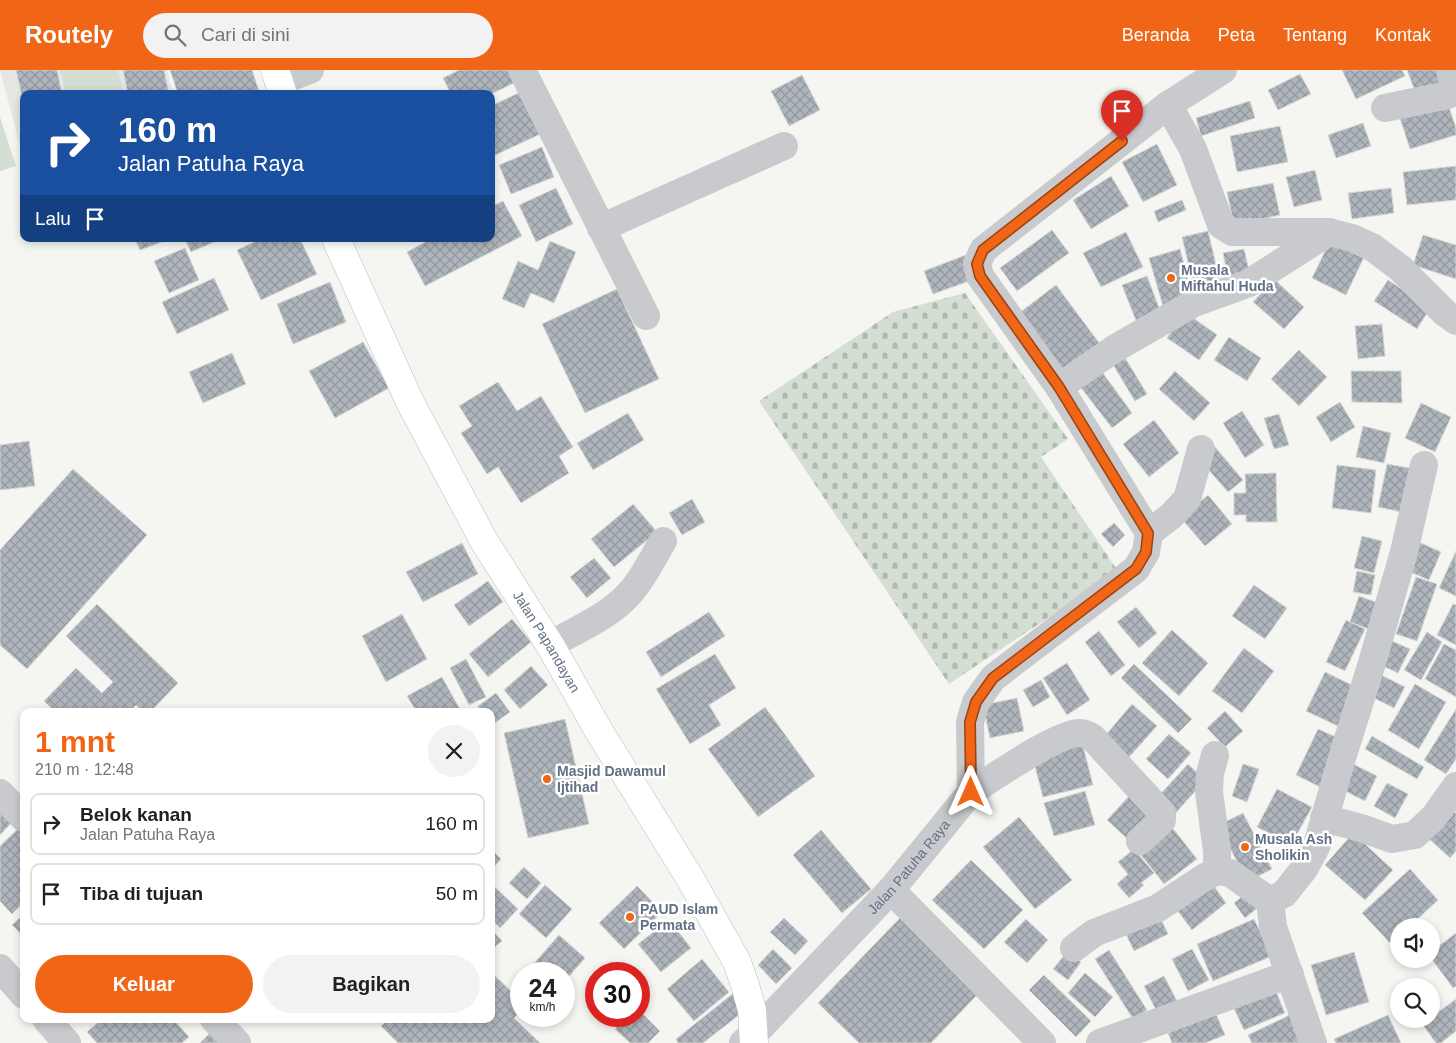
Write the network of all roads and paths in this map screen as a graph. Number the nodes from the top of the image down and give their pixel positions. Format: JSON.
{"nodes":[{"id":1,"x":310,"y":70,"type":"edge"},
{"id":2,"x":522,"y":70,"type":"edge"},
{"id":3,"x":1223,"y":70,"type":"edge"},
{"id":4,"x":1450,"y":70,"type":"edge"},
{"id":5,"x":278,"y":82,"type":"edge"},
{"id":6,"x":1168,"y":105,"type":"junction"},
{"id":7,"x":1385,"y":108,"type":"dead end"},
{"id":8,"x":784,"y":146,"type":"dead end"},
{"id":9,"x":601,"y":228,"type":"junction"},
{"id":10,"x":1329,"y":232,"type":"junction"},
{"id":11,"x":337,"y":242,"type":"edge"},
{"id":12,"x":646,"y":316,"type":"dead end"},
{"id":13,"x":1456,"y":321,"type":"edge"},
{"id":14,"x":1059,"y":387,"type":"junction"},
{"id":15,"x":1201,"y":450,"type":"dead end"},
{"id":16,"x":1424,"y":465,"type":"dead end"},
{"id":17,"x":1148,"y":533,"type":"junction"},
{"id":18,"x":663,"y":541,"type":"dead end"},
{"id":19,"x":550,"y":645,"type":"junction"},
{"id":20,"x":1215,"y":755,"type":"dead end"},
{"id":21,"x":1456,"y":786,"type":"edge"},
{"id":22,"x":971,"y":792,"type":"junction"},
{"id":23,"x":0,"y":793,"type":"edge"},
{"id":24,"x":20,"y":814,"type":"edge"},
{"id":25,"x":1324,"y":818,"type":"junction"},
{"id":26,"x":1140,"y":841,"type":"dead end"},
{"id":27,"x":1217,"y":871,"type":"junction"},
{"id":28,"x":891,"y":890,"type":"junction"},
{"id":29,"x":1270,"y":902,"type":"junction"},
{"id":30,"x":1074,"y":948,"type":"dead end"},
{"id":31,"x":0,"y":968,"type":"edge"},
{"id":32,"x":1290,"y":974,"type":"junction"},
{"id":33,"x":20,"y":990,"type":"edge"},
{"id":34,"x":50,"y":1023,"type":"edge"},
{"id":35,"x":218,"y":1023,"type":"edge"},
{"id":36,"x":750,"y":1040,"type":"edge"},
{"id":37,"x":67,"y":1043,"type":"edge"},
{"id":38,"x":237,"y":1043,"type":"edge"},
{"id":39,"x":1042,"y":1043,"type":"edge"},
{"id":40,"x":1100,"y":1043,"type":"edge"},
{"id":41,"x":1313,"y":1043,"type":"edge"}],
"edges":[{"from":1,"to":5,"type":"street"},
{"from":2,"to":9,"type":"street"},
{"from":3,"to":6,"type":"street"},
{"from":4,"to":7,"type":"street"},
{"from":6,"to":10,"type":"street"},
{"from":6,"to":14,"type":"street"},
{"from":8,"to":9,"type":"street"},
{"from":9,"to":12,"type":"street"},
{"from":10,"to":13,"type":"street"},
{"from":10,"to":14,"type":"street"},
{"from":11,"to":19,"type":"main road","name":"Jalan Papandayan"},
{"from":14,"to":17,"type":"street"},
{"from":15,"to":17,"type":"street"},
{"from":16,"to":25,"type":"street"},
{"from":17,"to":22,"type":"street"},
{"from":18,"to":19,"type":"street"},
{"from":19,"to":36,"type":"main road","name":"Jalan Papandayan"},
{"from":20,"to":27,"type":"street"},
{"from":21,"to":25,"type":"street"},
{"from":22,"to":26,"type":"street","name":"Jalan Patuha Raya"},
{"from":22,"to":28,"type":"street","name":"Jalan Patuha Raya"},
{"from":23,"to":24,"type":"street"},
{"from":25,"to":29,"type":"street"},
{"from":27,"to":29,"type":"street"},
{"from":27,"to":30,"type":"street"},
{"from":28,"to":36,"type":"street","name":"Jalan Patuha Raya"},
{"from":28,"to":39,"type":"street"},
{"from":29,"to":32,"type":"street"},
{"from":31,"to":33,"type":"street"},
{"from":32,"to":40,"type":"street"},
{"from":32,"to":41,"type":"street"},
{"from":34,"to":37,"type":"street"},
{"from":35,"to":38,"type":"street"}]}
